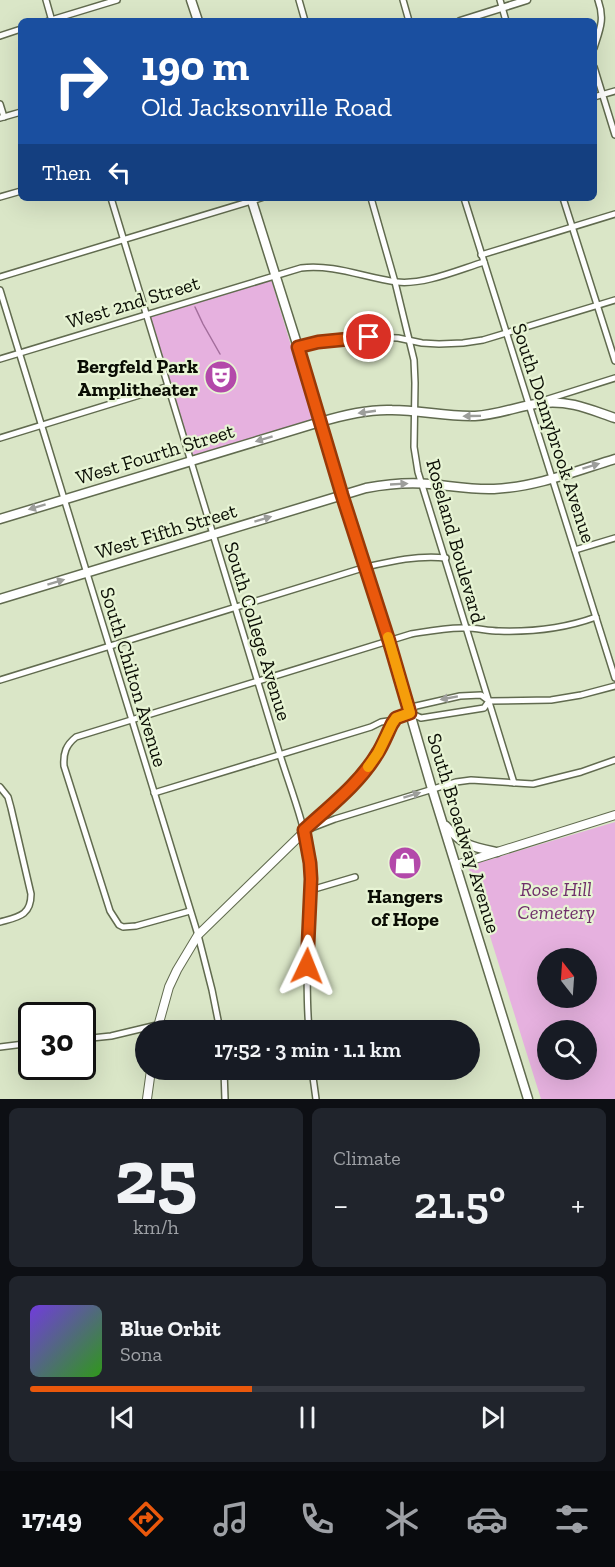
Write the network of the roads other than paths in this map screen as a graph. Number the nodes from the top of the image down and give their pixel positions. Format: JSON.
{"nodes":[{"id":1,"x":46,"y":0,"type":"edge"},
{"id":2,"x":117,"y":0,"type":"edge"},
{"id":3,"x":191,"y":0,"type":"edge"},
{"id":4,"x":308,"y":0,"type":"edge"},
{"id":5,"x":403,"y":0,"type":"edge"},
{"id":6,"x":500,"y":0,"type":"edge"},
{"id":7,"x":527,"y":0,"type":"edge"},
{"id":8,"x":598,"y":0,"type":"edge"},
{"id":9,"x":299,"y":1,"type":"edge"},
{"id":10,"x":502,"y":8,"type":"junction"},
{"id":11,"x":49,"y":18,"type":"edge"},
{"id":12,"x":60,"y":18,"type":"edge"},
{"id":13,"x":197,"y":18,"type":"edge"},
{"id":14,"x":304,"y":18,"type":"edge"},
{"id":15,"x":408,"y":18,"type":"edge"},
{"id":16,"x":470,"y":18,"type":"edge"},
{"id":17,"x":505,"y":18,"type":"edge"},
{"id":18,"x":18,"y":30,"type":"edge"},
{"id":19,"x":0,"y":36,"type":"edge"},
{"id":20,"x":597,"y":40,"type":"edge"},
{"id":21,"x":597,"y":78,"type":"edge"},
{"id":22,"x":615,"y":91,"type":"edge"},
{"id":23,"x":602,"y":95,"type":"junction"},
{"id":24,"x":597,"y":96,"type":"edge"},
{"id":25,"x":0,"y":104,"type":"edge"},
{"id":26,"x":18,"y":113,"type":"edge"},
{"id":27,"x":2,"y":117,"type":"edge"},
{"id":28,"x":615,"y":135,"type":"edge"},
{"id":29,"x":18,"y":192,"type":"edge"},
{"id":30,"x":0,"y":197,"type":"edge"},
{"id":31,"x":112,"y":201,"type":"edge"},
{"id":32,"x":246,"y":201,"type":"edge"},
{"id":33,"x":253,"y":201,"type":"edge"},
{"id":34,"x":372,"y":201,"type":"edge"},
{"id":35,"x":465,"y":201,"type":"edge"},
{"id":36,"x":564,"y":201,"type":"edge"},
{"id":37,"x":615,"y":214,"type":"edge"},
{"id":38,"x":572,"y":226,"type":"junction"},
{"id":39,"x":124,"y":240,"type":"junction"},
{"id":40,"x":481,"y":255,"type":"junction"},
{"id":41,"x":484,"y":262,"type":"junction"},
{"id":42,"x":275,"y":274,"type":"junction"},
{"id":43,"x":0,"y":277,"type":"edge"},
{"id":44,"x":395,"y":282,"type":"junction"},
{"id":45,"x":0,"y":290,"type":"edge"},
{"id":46,"x":615,"y":300,"type":"edge"},
{"id":47,"x":597,"y":305,"type":"junction"},
{"id":48,"x":146,"y":313,"type":"junction"},
{"id":49,"x":506,"y":333,"type":"junction"},
{"id":50,"x":409,"y":339,"type":"junction"},
{"id":51,"x":298,"y":347,"type":"junction"},
{"id":52,"x":19,"y":353,"type":"junction"},
{"id":53,"x":0,"y":359,"type":"edge"},
{"id":54,"x":615,"y":361,"type":"edge"},
{"id":55,"x":615,"y":378,"type":"edge"},
{"id":56,"x":169,"y":386,"type":"junction"},
{"id":57,"x":531,"y":405,"type":"junction"},
{"id":58,"x":414,"y":411,"type":"junction"},
{"id":59,"x":615,"y":418,"type":"edge"},
{"id":60,"x":320,"y":422,"type":"junction"},
{"id":61,"x":41,"y":426,"type":"junction"},
{"id":62,"x":0,"y":438,"type":"edge"},
{"id":63,"x":615,"y":459,"type":"edge"},
{"id":64,"x":190,"y":461,"type":"junction"},
{"id":65,"x":552,"y":478,"type":"junction"},
{"id":66,"x":422,"y":484,"type":"junction"},
{"id":67,"x":342,"y":495,"type":"junction"},
{"id":68,"x":64,"y":499,"type":"junction"},
{"id":69,"x":0,"y":519,"type":"edge"},
{"id":70,"x":213,"y":534,"type":"junction"},
{"id":71,"x":615,"y":538,"type":"edge"},
{"id":72,"x":575,"y":550,"type":"junction"},
{"id":73,"x":446,"y":558,"type":"junction"},
{"id":74,"x":366,"y":567,"type":"junction"},
{"id":75,"x":86,"y":573,"type":"junction"},
{"id":76,"x":0,"y":599,"type":"edge"},
{"id":77,"x":236,"y":608,"type":"junction"},
{"id":78,"x":596,"y":617,"type":"junction"},
{"id":79,"x":466,"y":628,"type":"junction"},
{"id":80,"x":389,"y":641,"type":"junction"},
{"id":81,"x":109,"y":646,"type":"junction"},
{"id":82,"x":615,"y":678,"type":"edge"},
{"id":83,"x":0,"y":680,"type":"edge"},
{"id":84,"x":258,"y":681,"type":"junction"},
{"id":85,"x":615,"y":686,"type":"edge"},
{"id":86,"x":489,"y":701,"type":"junction"},
{"id":87,"x":410,"y":713,"type":"junction"},
{"id":88,"x":394,"y":720,"type":"junction"},
{"id":89,"x":131,"y":721,"type":"junction"},
{"id":90,"x":371,"y":727,"type":"junction"},
{"id":91,"x":386,"y":735,"type":"junction"},
{"id":92,"x":280,"y":755,"type":"junction"},
{"id":93,"x":615,"y":760,"type":"edge"},
{"id":94,"x":514,"y":783,"type":"junction"},
{"id":95,"x":0,"y":787,"type":"edge"},
{"id":96,"x":432,"y":789,"type":"junction"},
{"id":97,"x":154,"y":793,"type":"junction"},
{"id":98,"x":322,"y":813,"type":"junction"},
{"id":99,"x":615,"y":815,"type":"edge"},
{"id":100,"x":335,"y":819,"type":"junction"},
{"id":101,"x":443,"y":822,"type":"junction"},
{"id":102,"x":304,"y":830,"type":"junction"},
{"id":103,"x":497,"y":852,"type":"junction"},
{"id":104,"x":456,"y":865,"type":"junction"},
{"id":105,"x":355,"y":877,"type":"dead end"},
{"id":106,"x":311,"y":890,"type":"junction"},
{"id":107,"x":190,"y":911,"type":"junction"},
{"id":108,"x":0,"y":922,"type":"edge"},
{"id":109,"x":198,"y":935,"type":"junction"},
{"id":110,"x":159,"y":1020,"type":"edge"},
{"id":111,"x":218,"y":1020,"type":"edge"},
{"id":112,"x":308,"y":1020,"type":"edge"},
{"id":113,"x":135,"y":1032,"type":"edge"},
{"id":114,"x":96,"y":1038,"type":"edge"},
{"id":115,"x":18,"y":1045,"type":"edge"},
{"id":116,"x":0,"y":1047,"type":"edge"},
{"id":117,"x":150,"y":1080,"type":"edge"},
{"id":118,"x":224,"y":1080,"type":"edge"},
{"id":119,"x":313,"y":1080,"type":"edge"},
{"id":120,"x":147,"y":1099,"type":"edge"},
{"id":121,"x":225,"y":1099,"type":"edge"},
{"id":122,"x":316,"y":1099,"type":"edge"},
{"id":123,"x":528,"y":1099,"type":"edge"}],
"edges":[{"from":1,"to":11,"type":"street"},
{"from":2,"to":12,"type":"street"},
{"from":3,"to":13,"type":"main road"},
{"from":4,"to":9,"type":"street"},
{"from":5,"to":15,"type":"street"},
{"from":6,"to":10,"type":"street"},
{"from":7,"to":10,"type":"street"},
{"from":8,"to":20,"type":"street"},
{"from":9,"to":14,"type":"street"},
{"from":10,"to":16,"type":"street"},
{"from":10,"to":17,"type":"street"},
{"from":18,"to":19,"type":"street"},
{"from":21,"to":23,"type":"street"},
{"from":22,"to":23,"type":"street"},
{"from":23,"to":24,"type":"street"},
{"from":23,"to":28,"type":"street"},
{"from":25,"to":27,"type":"street"},
{"from":26,"to":27,"type":"street"},
{"from":29,"to":30,"type":"street"},
{"from":31,"to":39,"type":"street","name":"South College Avenue"},
{"from":32,"to":39,"type":"street"},
{"from":33,"to":42,"type":"main road","name":"South Broadway Avenue"},
{"from":34,"to":44,"type":"street","name":"Roseland Boulevard"},
{"from":35,"to":40,"type":"street","name":"South Donnybrook Avenue"},
{"from":36,"to":38,"type":"street"},
{"from":37,"to":38,"type":"street"},
{"from":38,"to":40,"type":"street"},
{"from":38,"to":47,"type":"street"},
{"from":39,"to":43,"type":"street"},
{"from":39,"to":48,"type":"street","name":"South College Avenue"},
{"from":40,"to":41,"type":"street","name":"South Donnybrook Avenue"},
{"from":41,"to":44,"type":"street","name":"West 2nd Street"},
{"from":41,"to":49,"type":"street","name":"South Donnybrook Avenue"},
{"from":42,"to":44,"type":"street","name":"West 2nd Street"},
{"from":42,"to":48,"type":"street","name":"West 2nd Street"},
{"from":42,"to":51,"type":"main road","name":"South Broadway Avenue"},
{"from":44,"to":50,"type":"street","name":"Roseland Boulevard"},
{"from":45,"to":52,"type":"street","name":"South Chilton Avenue"},
{"from":46,"to":47,"type":"street"},
{"from":47,"to":49,"type":"street"},
{"from":47,"to":54,"type":"street"},
{"from":48,"to":52,"type":"street","name":"West 2nd Street"},
{"from":48,"to":56,"type":"street","name":"South College Avenue"},
{"from":49,"to":50,"type":"street"},
{"from":49,"to":57,"type":"street","name":"South Donnybrook Avenue"},
{"from":50,"to":51,"type":"street"},
{"from":50,"to":58,"type":"street","name":"Roseland Boulevard"},
{"from":51,"to":60,"type":"main road","name":"South Broadway Avenue"},
{"from":52,"to":53,"type":"street","name":"West 2nd Street"},
{"from":52,"to":61,"type":"street","name":"South Chilton Avenue"},
{"from":55,"to":57,"type":"street"},
{"from":56,"to":61,"type":"street"},
{"from":56,"to":64,"type":"street","name":"South College Avenue"},
{"from":57,"to":58,"type":"main road","name":"West Fourth Street","one_way":true},
{"from":57,"to":59,"type":"main road","name":"West Fourth Street"},
{"from":57,"to":65,"type":"street","name":"South Donnybrook Avenue"},
{"from":58,"to":60,"type":"main road","name":"West Fourth Street","one_way":true},
{"from":58,"to":66,"type":"street","name":"Roseland Boulevard"},
{"from":60,"to":64,"type":"main road","name":"West Fourth Street","one_way":true},
{"from":60,"to":67,"type":"main road","name":"South Broadway Avenue"},
{"from":61,"to":62,"type":"street"},
{"from":61,"to":68,"type":"street","name":"South Chilton Avenue"},
{"from":65,"to":63,"type":"main road","name":"West Fifth Street","one_way":true},
{"from":64,"to":68,"type":"main road","name":"West Fourth Street"},
{"from":64,"to":70,"type":"street","name":"South College Avenue"},
{"from":65,"to":66,"type":"main road","name":"West Fifth Street"},
{"from":65,"to":72,"type":"street","name":"South Donnybrook Avenue"},
{"from":67,"to":66,"type":"main road","name":"West Fifth Street","one_way":true},
{"from":66,"to":73,"type":"street","name":"Roseland Boulevard"},
{"from":70,"to":67,"type":"main road","name":"West Fifth Street","one_way":true},
{"from":67,"to":74,"type":"main road","name":"South Broadway Avenue"},
{"from":68,"to":69,"type":"main road","name":"West Fourth Street","one_way":true},
{"from":68,"to":75,"type":"street","name":"South Chilton Avenue"},
{"from":70,"to":75,"type":"main road","name":"West Fifth Street"},
{"from":70,"to":77,"type":"street","name":"South College Avenue"},
{"from":71,"to":72,"type":"street"},
{"from":72,"to":78,"type":"street","name":"South Donnybrook Avenue"},
{"from":73,"to":74,"type":"street"},
{"from":73,"to":79,"type":"street","name":"Roseland Boulevard"},
{"from":74,"to":77,"type":"street"},
{"from":74,"to":80,"type":"main road","name":"South Broadway Avenue"},
{"from":76,"to":75,"type":"main road","name":"West Fifth Street","one_way":true},
{"from":75,"to":81,"type":"street","name":"South Chilton Avenue"},
{"from":77,"to":81,"type":"street"},
{"from":77,"to":84,"type":"street","name":"South College Avenue"},
{"from":78,"to":79,"type":"street"},
{"from":78,"to":82,"type":"street","name":"South Donnybrook Avenue"},
{"from":79,"to":80,"type":"street"},
{"from":79,"to":86,"type":"street","name":"Roseland Boulevard"},
{"from":80,"to":84,"type":"street"},
{"from":80,"to":87,"type":"main road","name":"South Broadway Avenue"},
{"from":81,"to":83,"type":"street"},
{"from":81,"to":89,"type":"street","name":"South Chilton Avenue"},
{"from":84,"to":89,"type":"street"},
{"from":84,"to":92,"type":"street","name":"South College Avenue"},
{"from":85,"to":86,"type":"street"},
{"from":86,"to":87,"type":"street"},
{"from":86,"to":87,"type":"street","one_way":true},
{"from":86,"to":94,"type":"street","name":"Roseland Boulevard"},
{"from":87,"to":88,"type":"main road"},
{"from":87,"to":96,"type":"main road","name":"South Broadway Avenue"},
{"from":88,"to":90,"type":"street"},
{"from":88,"to":91,"type":"main road"},
{"from":89,"to":97,"type":"street","name":"South Chilton Avenue"},
{"from":89,"to":107,"type":"street"},
{"from":90,"to":91,"type":"street"},
{"from":90,"to":92,"type":"street"},
{"from":91,"to":98,"type":"main road"},
{"from":92,"to":97,"type":"street"},
{"from":92,"to":102,"type":"street","name":"South College Avenue"},
{"from":93,"to":94,"type":"street"},
{"from":94,"to":96,"type":"street"},
{"from":95,"to":108,"type":"street"},
{"from":100,"to":96,"type":"street","one_way":true},
{"from":96,"to":101,"type":"main road","name":"South Broadway Avenue"},
{"from":97,"to":107,"type":"street","name":"South Chilton Avenue"},
{"from":98,"to":100,"type":"street"},
{"from":98,"to":102,"type":"main road"},
{"from":99,"to":103,"type":"main road"},
{"from":100,"to":102,"type":"street"},
{"from":101,"to":103,"type":"main road"},
{"from":101,"to":104,"type":"main road","name":"South Broadway Avenue"},
{"from":102,"to":106,"type":"street","name":"South College Avenue"},
{"from":102,"to":109,"type":"main road"},
{"from":103,"to":104,"type":"main road"},
{"from":104,"to":123,"type":"main road","name":"South Broadway Avenue"},
{"from":105,"to":106,"type":"street"},
{"from":106,"to":112,"type":"street","name":"South College Avenue"},
{"from":107,"to":109,"type":"street","name":"South Chilton Avenue"},
{"from":109,"to":110,"type":"main road"},
{"from":109,"to":111,"type":"street","name":"South Chilton Avenue"},
{"from":113,"to":114,"type":"street"},
{"from":115,"to":116,"type":"street"},
{"from":117,"to":120,"type":"main road"},
{"from":118,"to":121,"type":"street"},
{"from":119,"to":122,"type":"street"}]}
